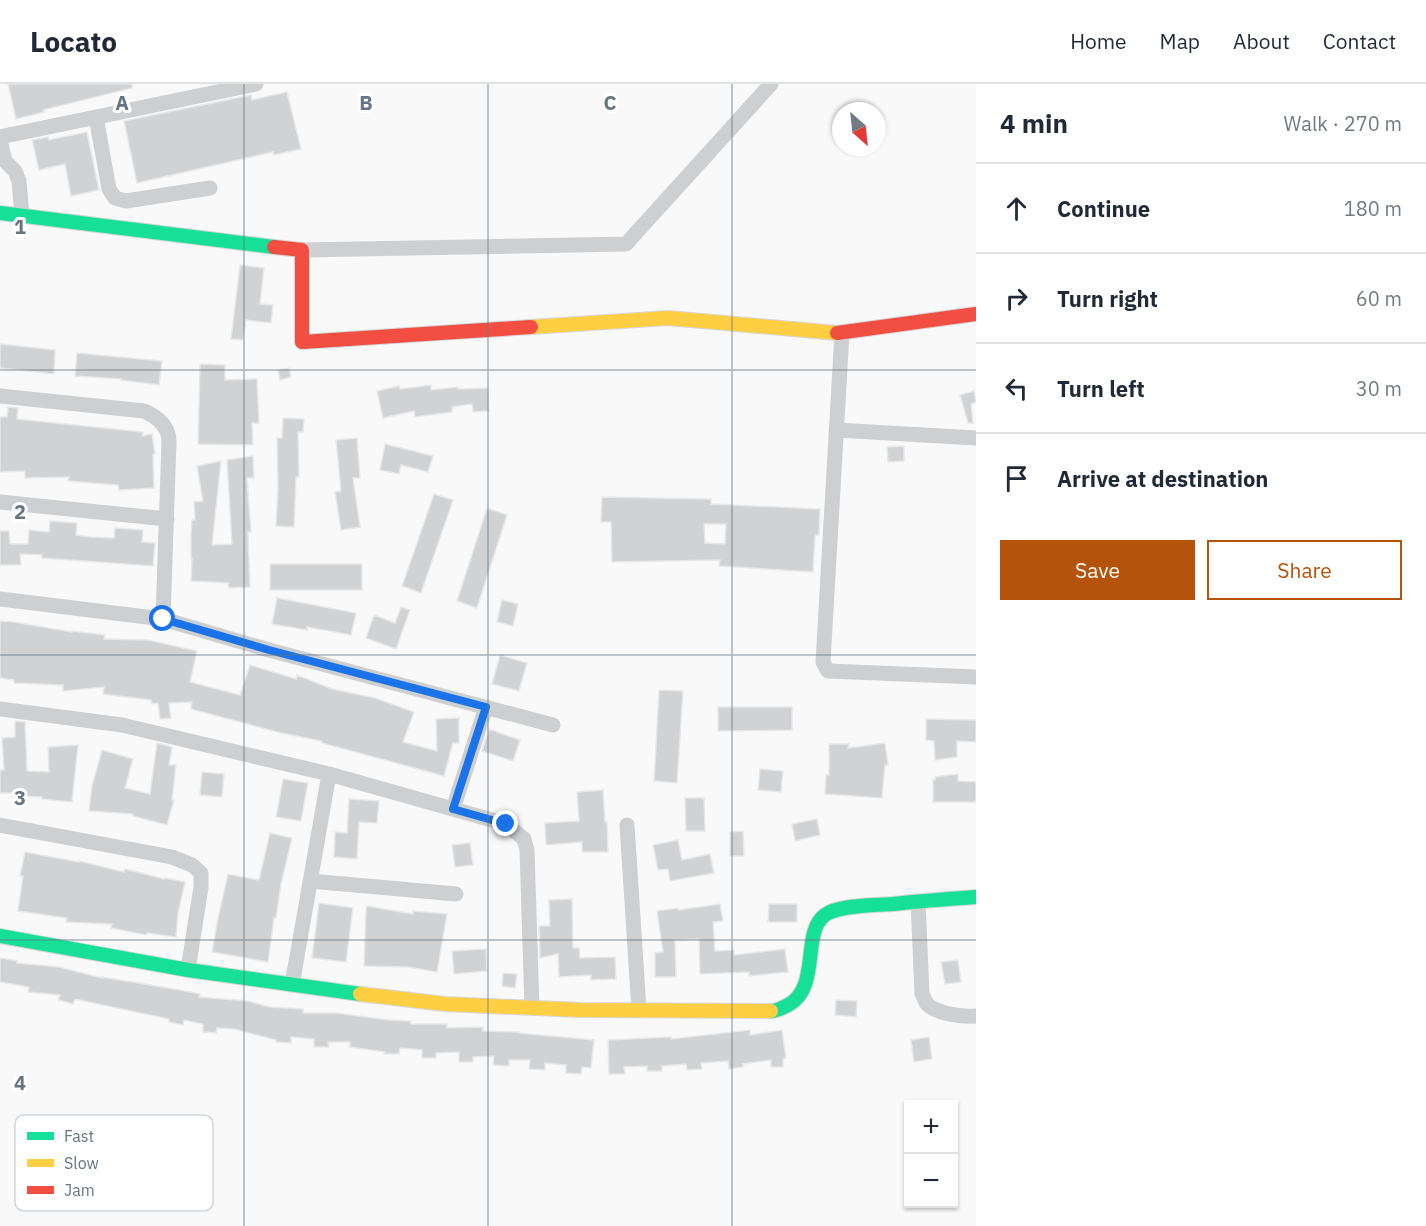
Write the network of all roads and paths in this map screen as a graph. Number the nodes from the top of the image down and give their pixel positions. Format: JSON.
{"nodes":[{"id":1,"x":256,"y":84,"type":"edge"},
{"id":2,"x":771,"y":84,"type":"edge"},
{"id":3,"x":96,"y":117,"type":"junction"},
{"id":4,"x":0,"y":139,"type":"edge"},
{"id":5,"x":2,"y":167,"type":"edge"},
{"id":6,"x":210,"y":188,"type":"dead end"},
{"id":7,"x":0,"y":213,"type":"edge"},
{"id":8,"x":22,"y":216,"type":"junction"},
{"id":9,"x":302,"y":250,"type":"junction"},
{"id":10,"x":976,"y":314,"type":"edge"},
{"id":11,"x":842,"y":333,"type":"junction"},
{"id":12,"x":0,"y":396,"type":"edge"},
{"id":13,"x":836,"y":430,"type":"junction"},
{"id":14,"x":976,"y":438,"type":"edge"},
{"id":15,"x":0,"y":502,"type":"edge"},
{"id":16,"x":166,"y":519,"type":"junction"},
{"id":17,"x":0,"y":599,"type":"edge"},
{"id":18,"x":163,"y":619,"type":"junction"},
{"id":19,"x":976,"y":677,"type":"edge"},
{"id":20,"x":486,"y":707,"type":"junction"},
{"id":21,"x":0,"y":709,"type":"edge"},
{"id":22,"x":553,"y":725,"type":"dead end"},
{"id":23,"x":329,"y":774,"type":"junction"},
{"id":24,"x":453,"y":809,"type":"junction"},
{"id":25,"x":0,"y":825,"type":"edge"},
{"id":26,"x":627,"y":825,"type":"dead end"},
{"id":27,"x":310,"y":881,"type":"junction"},
{"id":28,"x":456,"y":894,"type":"dead end"},
{"id":29,"x":976,"y":897,"type":"edge"},
{"id":30,"x":918,"y":901,"type":"junction"},
{"id":31,"x":0,"y":936,"type":"edge"},
{"id":32,"x":188,"y":969,"type":"junction"},
{"id":33,"x":292,"y":985,"type":"junction"},
{"id":34,"x":532,"y":1008,"type":"junction"},
{"id":35,"x":639,"y":1010,"type":"junction"},
{"id":36,"x":976,"y":1016,"type":"edge"}],
"edges":[{"from":1,"to":3,"type":"street"},
{"from":2,"to":9,"type":"street"},
{"from":3,"to":4,"type":"street"},
{"from":3,"to":6,"type":"street"},
{"from":4,"to":5,"type":"street"},
{"from":5,"to":8,"type":"street"},
{"from":7,"to":8,"type":"street"},
{"from":8,"to":9,"type":"street"},
{"from":9,"to":11,"type":"street"},
{"from":10,"to":11,"type":"street"},
{"from":11,"to":13,"type":"street"},
{"from":12,"to":16,"type":"street"},
{"from":13,"to":14,"type":"street"},
{"from":13,"to":19,"type":"street"},
{"from":15,"to":16,"type":"street"},
{"from":16,"to":18,"type":"street"},
{"from":17,"to":18,"type":"street"},
{"from":18,"to":20,"type":"street"},
{"from":20,"to":22,"type":"street"},
{"from":20,"to":24,"type":"street"},
{"from":21,"to":23,"type":"street"},
{"from":23,"to":24,"type":"street"},
{"from":23,"to":27,"type":"street"},
{"from":24,"to":34,"type":"street"},
{"from":25,"to":32,"type":"street"},
{"from":26,"to":35,"type":"street"},
{"from":27,"to":28,"type":"street"},
{"from":27,"to":33,"type":"street"},
{"from":29,"to":30,"type":"street"},
{"from":30,"to":35,"type":"street"},
{"from":30,"to":36,"type":"street"},
{"from":31,"to":32,"type":"street"},
{"from":32,"to":33,"type":"street"},
{"from":33,"to":34,"type":"street"},
{"from":34,"to":35,"type":"street"}]}
